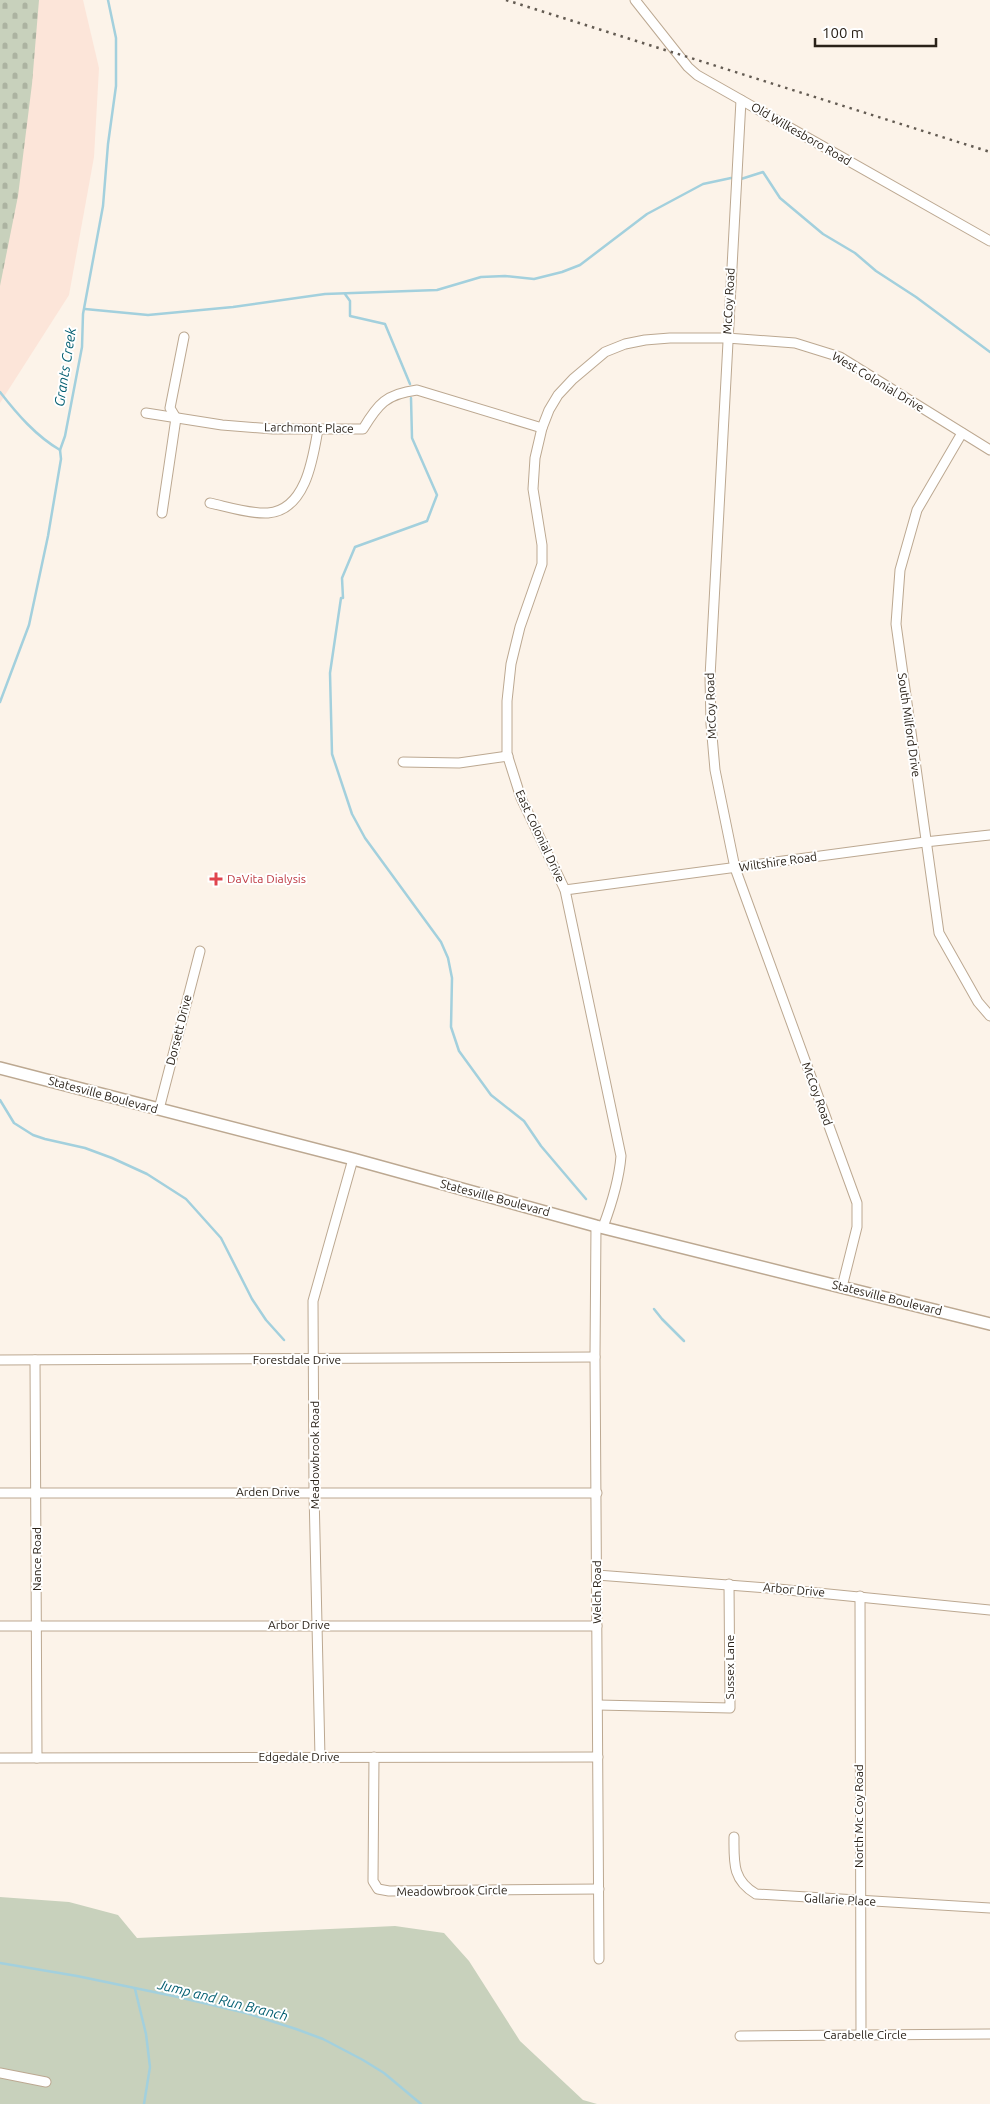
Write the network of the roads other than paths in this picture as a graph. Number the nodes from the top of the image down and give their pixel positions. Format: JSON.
{"nodes":[{"id":1,"x":635,"y":0,"type":"edge"},
{"id":2,"x":741,"y":100,"type":"junction"},
{"id":3,"x":990,"y":241,"type":"edge"},
{"id":4,"x":184,"y":337,"type":"dead end"},
{"id":5,"x":727,"y":338,"type":"junction"},
{"id":6,"x":146,"y":412,"type":"dead end"},
{"id":7,"x":176,"y":418,"type":"junction"},
{"id":8,"x":542,"y":428,"type":"junction"},
{"id":9,"x":318,"y":429,"type":"junction"},
{"id":10,"x":962,"y":432,"type":"junction"},
{"id":11,"x":990,"y":450,"type":"edge"},
{"id":12,"x":210,"y":504,"type":"dead end"},
{"id":13,"x":162,"y":513,"type":"dead end"},
{"id":14,"x":508,"y":756,"type":"junction"},
{"id":15,"x":403,"y":762,"type":"dead end"},
{"id":16,"x":990,"y":835,"type":"edge"},
{"id":17,"x":925,"y":842,"type":"junction"},
{"id":18,"x":735,"y":868,"type":"junction"},
{"id":19,"x":565,"y":890,"type":"junction"},
{"id":20,"x":200,"y":951,"type":"dead end"},
{"id":21,"x":990,"y":1016,"type":"edge"},
{"id":22,"x":0,"y":1068,"type":"edge"},
{"id":23,"x":159,"y":1109,"type":"junction"},
{"id":24,"x":353,"y":1159,"type":"junction"},
{"id":25,"x":600,"y":1226,"type":"junction"},
{"id":26,"x":842,"y":1287,"type":"junction"},
{"id":27,"x":990,"y":1324,"type":"edge"},
{"id":28,"x":595,"y":1357,"type":"junction"},
{"id":29,"x":0,"y":1360,"type":"edge"},
{"id":30,"x":35,"y":1360,"type":"junction"},
{"id":31,"x":314,"y":1360,"type":"junction"},
{"id":32,"x":314,"y":1492,"type":"junction"},
{"id":33,"x":0,"y":1493,"type":"edge"},
{"id":34,"x":36,"y":1493,"type":"junction"},
{"id":35,"x":597,"y":1493,"type":"junction"},
{"id":36,"x":597,"y":1575,"type":"junction"},
{"id":37,"x":729,"y":1584,"type":"junction"},
{"id":38,"x":860,"y":1596,"type":"junction"},
{"id":39,"x":990,"y":1610,"type":"edge"},
{"id":40,"x":37,"y":1625,"type":"junction"},
{"id":41,"x":318,"y":1625,"type":"junction"},
{"id":42,"x":0,"y":1626,"type":"edge"},
{"id":43,"x":598,"y":1626,"type":"junction"},
{"id":44,"x":598,"y":1705,"type":"junction"},
{"id":45,"x":320,"y":1757,"type":"junction"},
{"id":46,"x":374,"y":1757,"type":"junction"},
{"id":47,"x":598,"y":1757,"type":"junction"},
{"id":48,"x":0,"y":1758,"type":"edge"},
{"id":49,"x":37,"y":1758,"type":"junction"},
{"id":50,"x":734,"y":1837,"type":"dead end"},
{"id":51,"x":599,"y":1889,"type":"junction"},
{"id":52,"x":860,"y":1901,"type":"junction"},
{"id":53,"x":990,"y":1908,"type":"edge"},
{"id":54,"x":599,"y":1959,"type":"dead end"},
{"id":55,"x":990,"y":2034,"type":"edge"},
{"id":56,"x":861,"y":2035,"type":"junction"},
{"id":57,"x":740,"y":2036,"type":"dead end"},
{"id":58,"x":0,"y":2073,"type":"edge"},
{"id":59,"x":46,"y":2082,"type":"dead end"}],
"edges":[{"from":1,"to":2,"type":"street","name":"Old Wilkesboro Road"},
{"from":2,"to":3,"type":"street","name":"Old Wilkesboro Road"},
{"from":2,"to":5,"type":"street","name":"McCoy Road"},
{"from":4,"to":7,"type":"street"},
{"from":5,"to":8,"type":"street","name":"East Colonial Drive"},
{"from":5,"to":10,"type":"street","name":"West Colonial Drive"},
{"from":5,"to":18,"type":"street","name":"McCoy Road"},
{"from":6,"to":7,"type":"street","name":"Larchmont Place"},
{"from":7,"to":9,"type":"street","name":"Larchmont Place"},
{"from":7,"to":13,"type":"street"},
{"from":8,"to":9,"type":"street","name":"Larchmont Place"},
{"from":8,"to":14,"type":"street","name":"East Colonial Drive"},
{"from":9,"to":12,"type":"street"},
{"from":10,"to":11,"type":"street","name":"West Colonial Drive"},
{"from":10,"to":17,"type":"street","name":"South Milford Drive"},
{"from":14,"to":15,"type":"street"},
{"from":14,"to":19,"type":"street","name":"East Colonial Drive"},
{"from":16,"to":17,"type":"street","name":"Wiltshire Road"},
{"from":17,"to":18,"type":"street","name":"Wiltshire Road"},
{"from":17,"to":21,"type":"street","name":"South Milford Drive"},
{"from":18,"to":19,"type":"street","name":"Wiltshire Road"},
{"from":18,"to":26,"type":"street","name":"McCoy Road"},
{"from":19,"to":25,"type":"street","name":"East Colonial Drive"},
{"from":20,"to":23,"type":"street","name":"Dorsett Drive"},
{"from":22,"to":23,"type":"main road","name":"Statesville Boulevard"},
{"from":23,"to":24,"type":"main road","name":"Statesville Boulevard"},
{"from":24,"to":25,"type":"main road","name":"Statesville Boulevard"},
{"from":24,"to":31,"type":"street","name":"Meadowbrook Road"},
{"from":25,"to":26,"type":"main road","name":"Statesville Boulevard"},
{"from":25,"to":28,"type":"street","name":"Welch Road"},
{"from":26,"to":27,"type":"main road","name":"Statesville Boulevard"},
{"from":28,"to":31,"type":"street","name":"Forestdale Drive"},
{"from":28,"to":35,"type":"street","name":"Welch Road"},
{"from":29,"to":30,"type":"street","name":"Forestdale Drive"},
{"from":30,"to":31,"type":"street","name":"Forestdale Drive"},
{"from":30,"to":34,"type":"street","name":"Nance Road"},
{"from":31,"to":32,"type":"street","name":"Meadowbrook Road"},
{"from":32,"to":34,"type":"street","name":"Arden Drive"},
{"from":32,"to":35,"type":"street","name":"Arden Drive"},
{"from":32,"to":41,"type":"street","name":"Meadowbrook Road"},
{"from":33,"to":34,"type":"street","name":"Arden Drive"},
{"from":34,"to":40,"type":"street","name":"Nance Road"},
{"from":35,"to":36,"type":"street","name":"Welch Road"},
{"from":36,"to":37,"type":"street","name":"Arbor Drive"},
{"from":36,"to":43,"type":"street","name":"Welch Road"},
{"from":37,"to":38,"type":"street","name":"Arbor Drive"},
{"from":37,"to":44,"type":"street","name":"Sussex Lane"},
{"from":38,"to":39,"type":"street","name":"Arbor Drive"},
{"from":38,"to":52,"type":"street","name":"North Mc Coy Road"},
{"from":40,"to":41,"type":"street","name":"Arbor Drive"},
{"from":40,"to":42,"type":"street","name":"Arbor Drive"},
{"from":40,"to":49,"type":"street","name":"Nance Road"},
{"from":41,"to":43,"type":"street","name":"Arbor Drive"},
{"from":41,"to":45,"type":"street","name":"Meadowbrook Road"},
{"from":43,"to":44,"type":"street","name":"Welch Road"},
{"from":44,"to":47,"type":"street","name":"Welch Road"},
{"from":45,"to":46,"type":"street","name":"Edgedale Drive"},
{"from":45,"to":49,"type":"street","name":"Edgedale Drive"},
{"from":46,"to":47,"type":"street","name":"Edgedale Drive"},
{"from":46,"to":51,"type":"street","name":"Meadowbrook Circle"},
{"from":47,"to":51,"type":"street","name":"Welch Road"},
{"from":48,"to":49,"type":"street","name":"Edgedale Drive"},
{"from":50,"to":52,"type":"street","name":"Gallarie Place"},
{"from":51,"to":54,"type":"street","name":"Welch Road"},
{"from":52,"to":53,"type":"street","name":"Gallarie Place"},
{"from":52,"to":56,"type":"street","name":"North Mc Coy Road"},
{"from":55,"to":56,"type":"street","name":"Carabelle Circle"},
{"from":56,"to":57,"type":"street","name":"Carabelle Circle"},
{"from":58,"to":59,"type":"street"}]}
